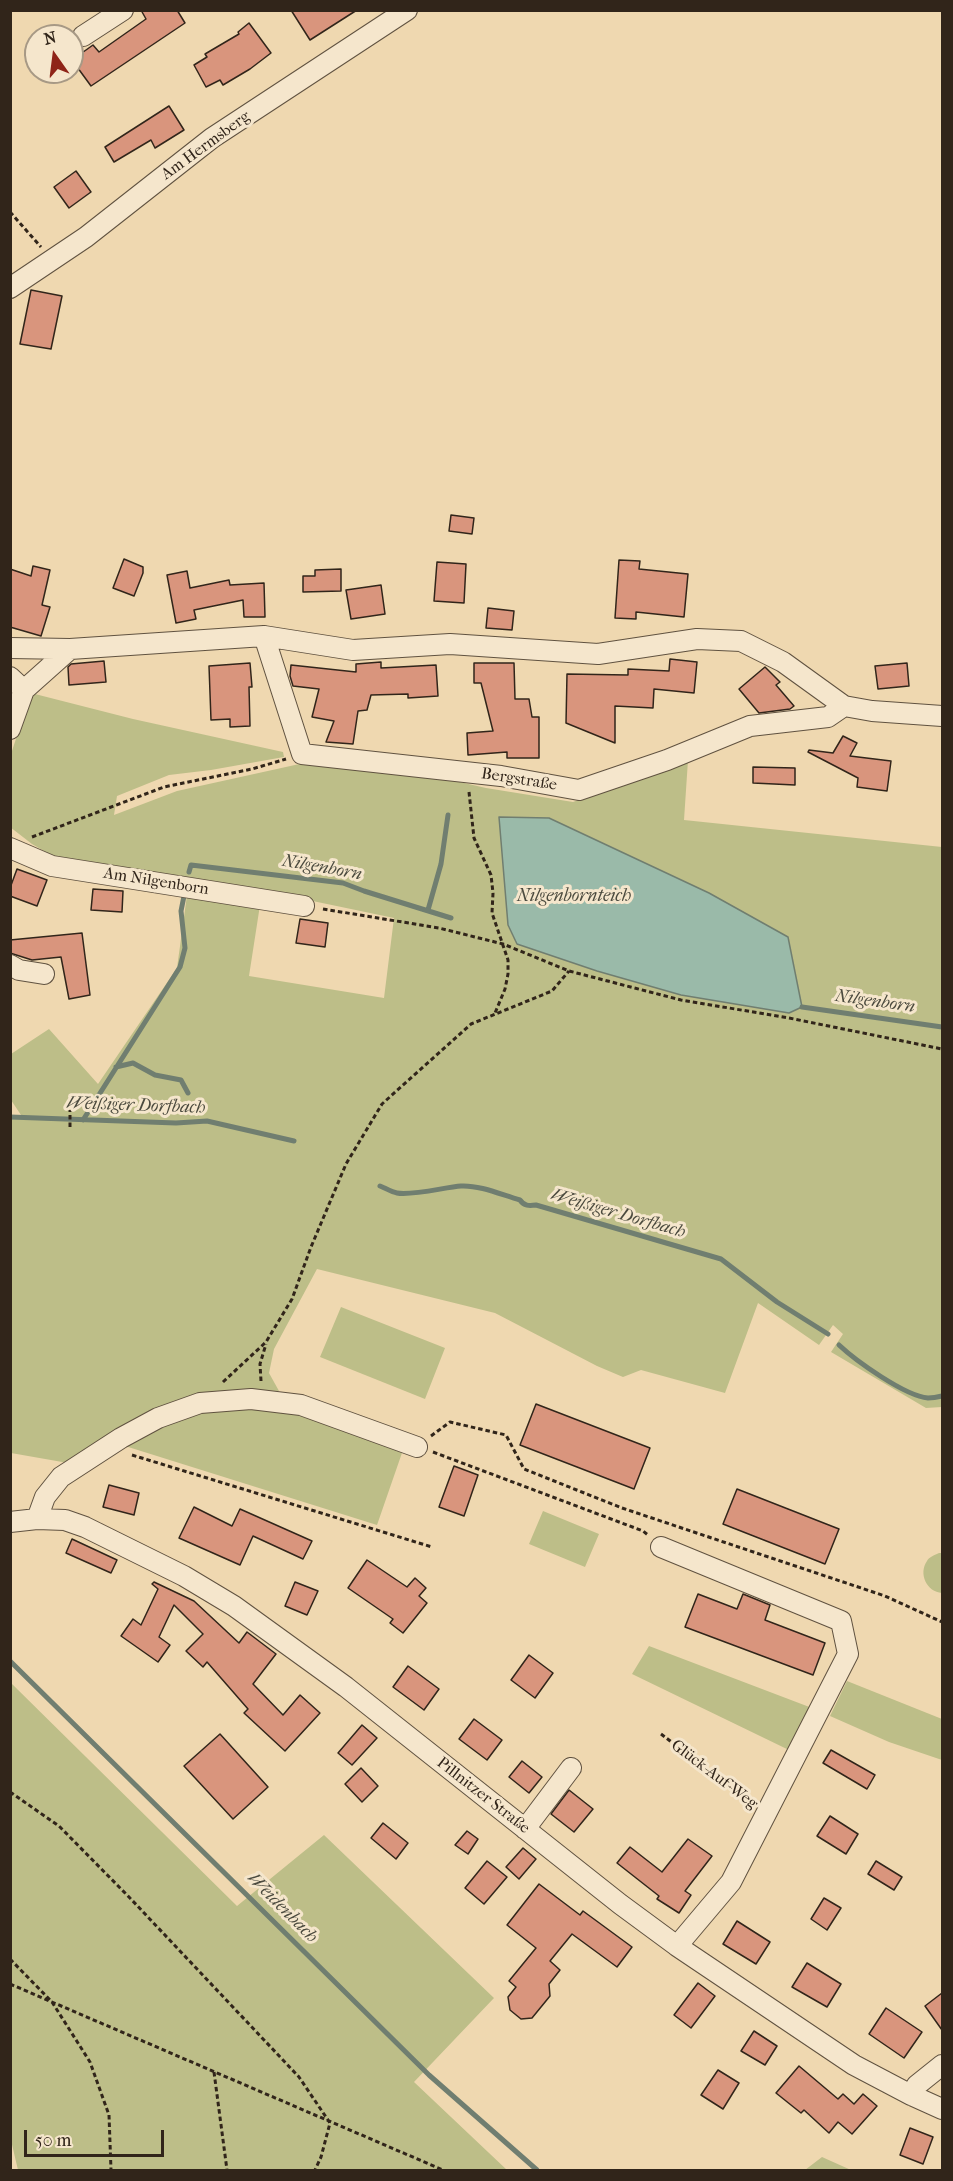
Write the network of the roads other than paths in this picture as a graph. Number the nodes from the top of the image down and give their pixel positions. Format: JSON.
{"nodes":[{"id":1,"x":123,"y":10,"type":"edge"},
{"id":2,"x":407,"y":10,"type":"edge"},
{"id":3,"x":385,"y":16,"type":"edge"},
{"id":4,"x":84,"y":35,"type":"edge"},
{"id":5,"x":10,"y":288,"type":"edge"},
{"id":6,"x":264,"y":636,"type":"junction"},
{"id":7,"x":10,"y":648,"type":"edge"},
{"id":8,"x":70,"y":649,"type":"junction"},
{"id":9,"x":17,"y":683,"type":"edge"},
{"id":10,"x":844,"y":706,"type":"junction"},
{"id":11,"x":942,"y":716,"type":"edge"},
{"id":12,"x":10,"y":729,"type":"edge"},
{"id":13,"x":10,"y":848,"type":"edge"},
{"id":14,"x":304,"y":906,"type":"road end"},
{"id":15,"x":10,"y":965,"type":"edge"},
{"id":16,"x":44,"y":974,"type":"dead end"},
{"id":17,"x":417,"y":1447,"type":"road end"},
{"id":18,"x":37,"y":1519,"type":"junction"},
{"id":19,"x":10,"y":1522,"type":"edge"},
{"id":20,"x":661,"y":1547,"type":"road end"},
{"id":21,"x":572,"y":1768,"type":"dead end"},
{"id":22,"x":525,"y":1829,"type":"junction"},
{"id":23,"x":677,"y":1946,"type":"junction"},
{"id":24,"x":942,"y":2065,"type":"edge"},
{"id":25,"x":911,"y":2095,"type":"junction"},
{"id":26,"x":942,"y":2109,"type":"edge"}],
"edges":[{"from":1,"to":4,"type":"street"},
{"from":2,"to":3,"type":"street","name":"Am Hermsberg"},
{"from":3,"to":5,"type":"street","name":"Am Hermsberg"},
{"from":6,"to":8,"type":"street"},
{"from":6,"to":10,"type":"street"},
{"from":6,"to":10,"type":"street","name":"Bergstraße"},
{"from":7,"to":8,"type":"street"},
{"from":8,"to":9,"type":"street"},
{"from":9,"to":12,"type":"street"},
{"from":10,"to":11,"type":"street"},
{"from":13,"to":14,"type":"street","name":"Am Nilgenborn"},
{"from":15,"to":16,"type":"street"},
{"from":17,"to":18,"type":"street"},
{"from":18,"to":19,"type":"street","name":"Pillnitzer Straße"},
{"from":18,"to":22,"type":"street","name":"Pillnitzer Straße"},
{"from":20,"to":23,"type":"street","name":"Glück-Auf-Weg"},
{"from":21,"to":22,"type":"street"},
{"from":22,"to":23,"type":"street","name":"Pillnitzer Straße"},
{"from":23,"to":25,"type":"street","name":"Pillnitzer Straße"},
{"from":24,"to":25,"type":"street"},
{"from":25,"to":26,"type":"street","name":"Pillnitzer Straße"}]}
